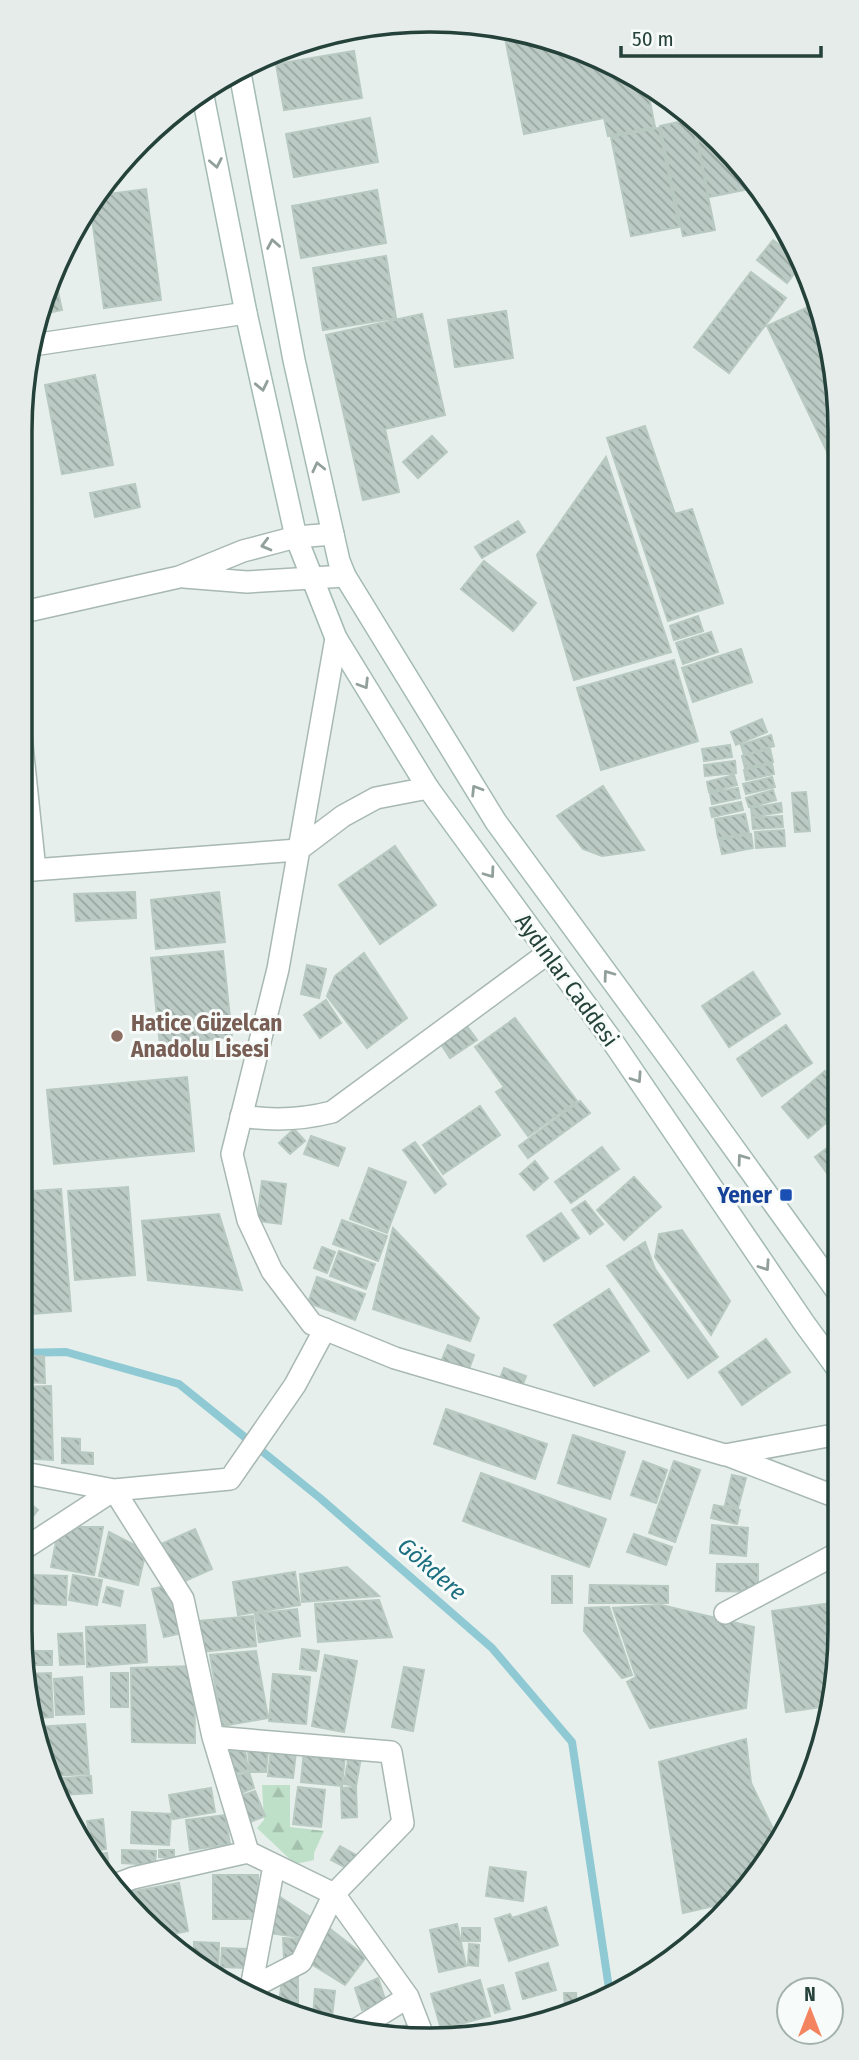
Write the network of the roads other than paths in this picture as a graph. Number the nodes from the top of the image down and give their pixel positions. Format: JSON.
{"nodes":[{"id":1,"x":241,"y":79,"type":"edge"},
{"id":2,"x":204,"y":102,"type":"edge"},
{"id":3,"x":246,"y":313,"type":"junction"},
{"id":4,"x":41,"y":344,"type":"edge"},
{"id":5,"x":333,"y":534,"type":"junction"},
{"id":6,"x":296,"y":537,"type":"junction"},
{"id":7,"x":345,"y":576,"type":"junction"},
{"id":8,"x":178,"y":577,"type":"junction"},
{"id":9,"x":313,"y":579,"type":"junction"},
{"id":10,"x":32,"y":610,"type":"edge"},
{"id":11,"x":336,"y":638,"type":"junction"},
{"id":12,"x":428,"y":788,"type":"junction"},
{"id":13,"x":298,"y":850,"type":"junction"},
{"id":14,"x":32,"y":870,"type":"edge"},
{"id":15,"x":548,"y":953,"type":"junction"},
{"id":16,"x":241,"y":1116,"type":"junction"},
{"id":17,"x":828,"y":1279,"type":"edge"},
{"id":18,"x":325,"y":1329,"type":"junction"},
{"id":19,"x":828,"y":1356,"type":"edge"},
{"id":20,"x":828,"y":1436,"type":"edge"},
{"id":21,"x":725,"y":1455,"type":"junction"},
{"id":22,"x":32,"y":1474,"type":"edge"},
{"id":23,"x":114,"y":1490,"type":"junction"},
{"id":24,"x":828,"y":1494,"type":"edge"},
{"id":25,"x":32,"y":1544,"type":"edge"},
{"id":26,"x":828,"y":1558,"type":"edge"},
{"id":27,"x":725,"y":1613,"type":"dead end"},
{"id":28,"x":214,"y":1737,"type":"junction"},
{"id":29,"x":248,"y":1852,"type":"junction"},
{"id":30,"x":274,"y":1866,"type":"junction"},
{"id":31,"x":122,"y":1882,"type":"edge"},
{"id":32,"x":334,"y":1894,"type":"junction"},
{"id":33,"x":251,"y":1986,"type":"edge"},
{"id":34,"x":256,"y":1988,"type":"edge"},
{"id":35,"x":408,"y":1997,"type":"junction"},
{"id":36,"x":366,"y":2023,"type":"edge"},
{"id":37,"x":420,"y":2028,"type":"edge"}],
"edges":[{"from":5,"to":1,"type":"street","name":"Aydınlar Caddesi","one_way":true},
{"from":2,"to":3,"type":"street","name":"Aydınlar Caddesi","one_way":true},
{"from":3,"to":4,"type":"street"},
{"from":3,"to":6,"type":"street","name":"Aydınlar Caddesi","one_way":true},
{"from":5,"to":6,"type":"street"},
{"from":5,"to":7,"type":"street","name":"Aydınlar Caddesi"},
{"from":6,"to":8,"type":"street","one_way":true},
{"from":6,"to":9,"type":"street","name":"Aydınlar Caddesi"},
{"from":7,"to":9,"type":"street"},
{"from":17,"to":7,"type":"street","name":"Aydınlar Caddesi","one_way":true},
{"from":8,"to":9,"type":"street"},
{"from":8,"to":10,"type":"street"},
{"from":9,"to":11,"type":"street","name":"Aydınlar Caddesi"},
{"from":11,"to":12,"type":"street","name":"Aydınlar Caddesi","one_way":true},
{"from":11,"to":13,"type":"street"},
{"from":12,"to":13,"type":"street"},
{"from":12,"to":15,"type":"street","name":"Aydınlar Caddesi","one_way":true},
{"from":13,"to":14,"type":"street"},
{"from":13,"to":16,"type":"street"},
{"from":15,"to":16,"type":"street"},
{"from":15,"to":19,"type":"street","name":"Aydınlar Caddesi","one_way":true},
{"from":16,"to":18,"type":"street"},
{"from":18,"to":21,"type":"street"},
{"from":18,"to":23,"type":"street"},
{"from":20,"to":21,"type":"street"},
{"from":21,"to":24,"type":"street"},
{"from":22,"to":23,"type":"street"},
{"from":23,"to":25,"type":"street"},
{"from":23,"to":28,"type":"street"},
{"from":26,"to":27,"type":"street"},
{"from":28,"to":29,"type":"street"},
{"from":28,"to":32,"type":"street"},
{"from":29,"to":30,"type":"street"},
{"from":29,"to":31,"type":"street"},
{"from":30,"to":32,"type":"street"},
{"from":30,"to":33,"type":"street"},
{"from":32,"to":34,"type":"street"},
{"from":32,"to":35,"type":"street"},
{"from":35,"to":36,"type":"street"},
{"from":35,"to":37,"type":"street"}]}
